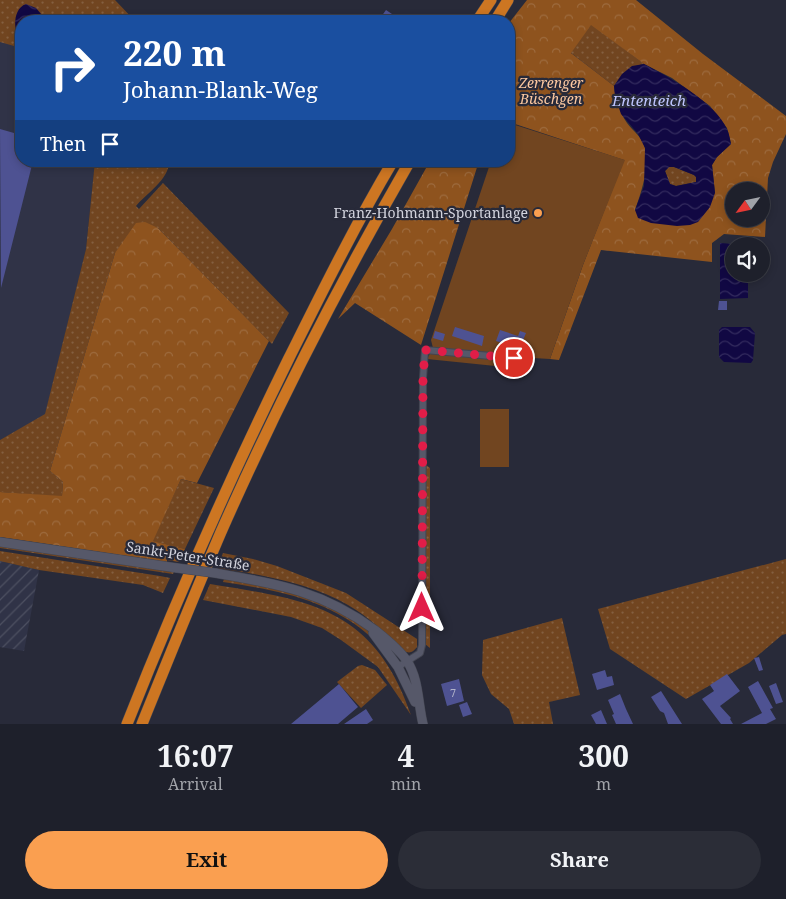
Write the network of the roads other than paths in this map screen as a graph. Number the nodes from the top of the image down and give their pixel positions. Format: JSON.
{"nodes":[{"id":1,"x":490,"y":0,"type":"edge"},
{"id":2,"x":508,"y":0,"type":"edge"},
{"id":3,"x":481,"y":15,"type":"edge"},
{"id":4,"x":499,"y":15,"type":"edge"},
{"id":5,"x":390,"y":167,"type":"edge"},
{"id":6,"x":407,"y":167,"type":"edge"},
{"id":7,"x":514,"y":358,"type":"dead end"},
{"id":8,"x":0,"y":542,"type":"edge"},
{"id":9,"x":364,"y":622,"type":"junction"},
{"id":10,"x":407,"y":662,"type":"junction"},
{"id":11,"x":398,"y":667,"type":"junction"},
{"id":12,"x":422,"y":720,"type":"edge"},
{"id":13,"x":127,"y":724,"type":"edge"},
{"id":14,"x":142,"y":724,"type":"edge"}],
"edges":[{"from":1,"to":3,"type":"highway"},
{"from":2,"to":4,"type":"highway"},
{"from":5,"to":13,"type":"highway"},
{"from":6,"to":14,"type":"highway"},
{"from":7,"to":10,"type":"street"},
{"from":8,"to":9,"type":"street","name":"Sankt-Peter-Straße","bridge":true},
{"from":9,"to":10,"type":"street","name":"Sankt-Peter-Straße"},
{"from":9,"to":11,"type":"street","name":"Sankt-Peter-Straße"},
{"from":10,"to":11,"type":"street"},
{"from":10,"to":12,"type":"street","name":"Sankt-Peter-Straße"},
{"from":11,"to":12,"type":"street","name":"Sankt-Peter-Straße"}]}
